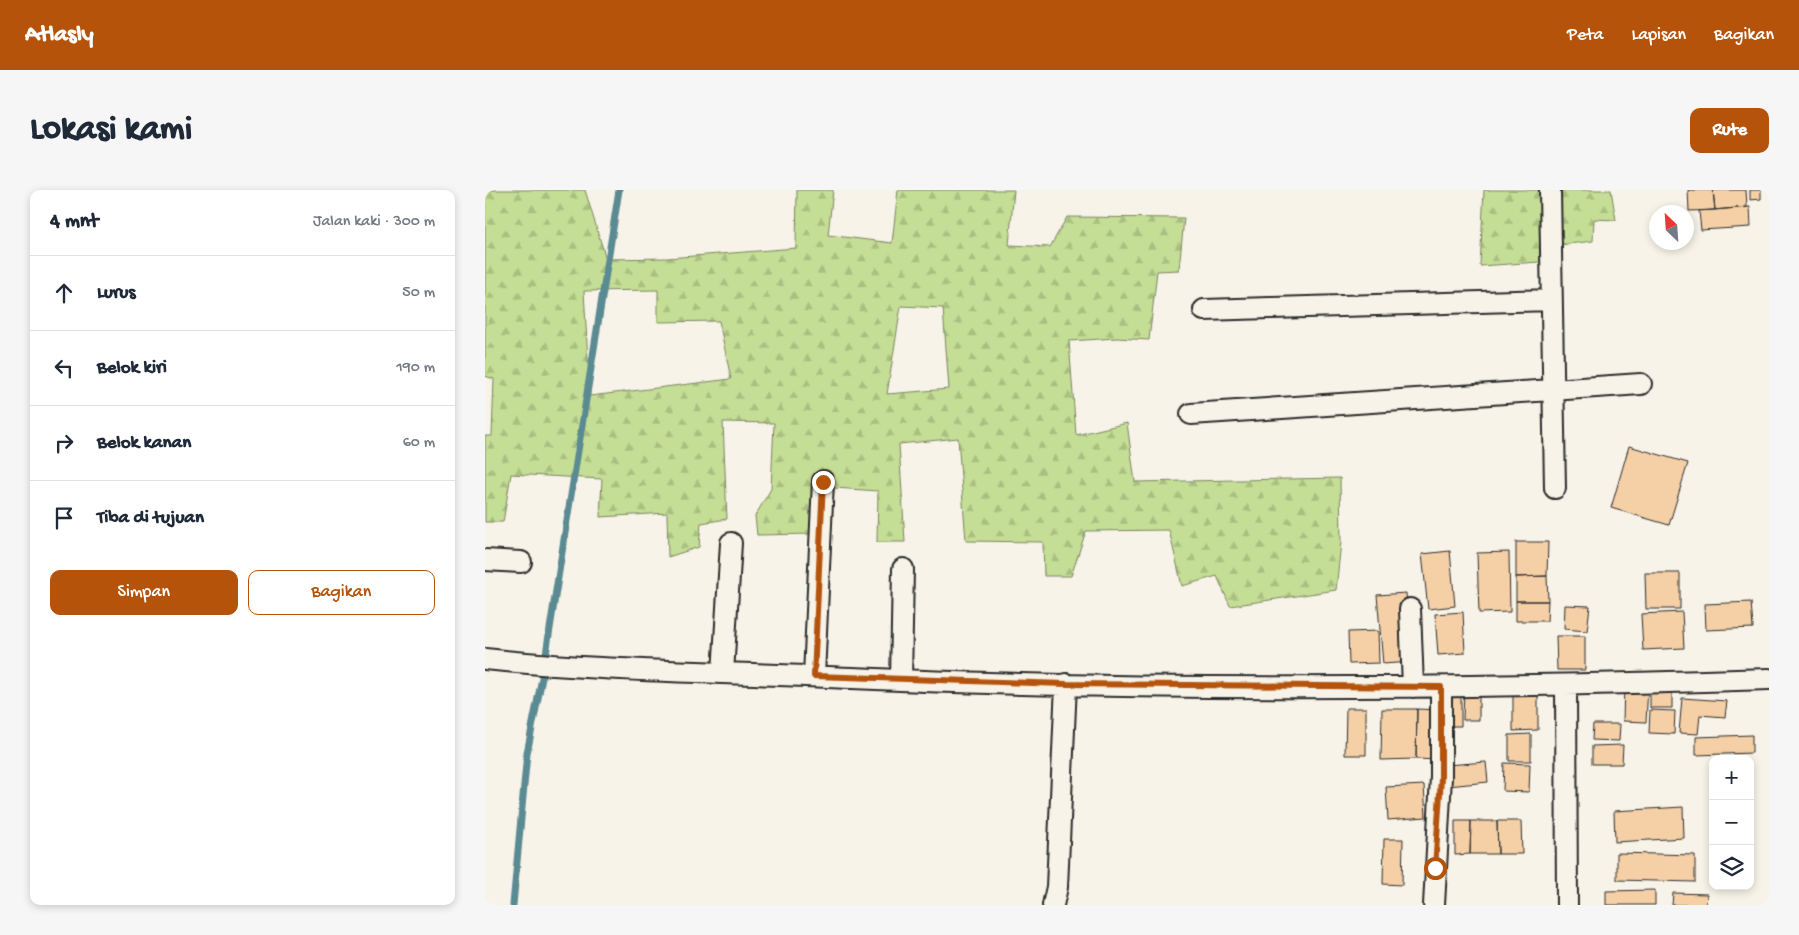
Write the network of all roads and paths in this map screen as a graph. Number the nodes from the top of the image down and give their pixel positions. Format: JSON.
{"nodes":[{"id":1,"x":1550,"y":190,"type":"edge"},
{"id":2,"x":1551,"y":300,"type":"junction"},
{"id":3,"x":1204,"y":310,"type":"dead end"},
{"id":4,"x":1641,"y":384,"type":"dead end"},
{"id":5,"x":1553,"y":390,"type":"junction"},
{"id":6,"x":1191,"y":414,"type":"dead end"},
{"id":7,"x":823,"y":482,"type":"dead end"},
{"id":8,"x":1555,"y":488,"type":"dead end"},
{"id":9,"x":731,"y":543,"type":"dead end"},
{"id":10,"x":485,"y":560,"type":"edge"},
{"id":11,"x":521,"y":562,"type":"dead end"},
{"id":12,"x":903,"y":569,"type":"dead end"},
{"id":13,"x":1411,"y":609,"type":"dead end"},
{"id":14,"x":485,"y":659,"type":"edge"},
{"id":15,"x":723,"y":673,"type":"junction"},
{"id":16,"x":814,"y":676,"type":"junction"},
{"id":17,"x":1769,"y":679,"type":"edge"},
{"id":18,"x":901,"y":680,"type":"junction"},
{"id":19,"x":1066,"y":684,"type":"junction"},
{"id":20,"x":1566,"y":685,"type":"junction"},
{"id":21,"x":1413,"y":687,"type":"junction"},
{"id":22,"x":1441,"y":687,"type":"junction"},
{"id":23,"x":1053,"y":905,"type":"edge"},
{"id":24,"x":1433,"y":905,"type":"edge"},
{"id":25,"x":1567,"y":905,"type":"edge"}],
"edges":[{"from":1,"to":2,"type":"street"},
{"from":2,"to":3,"type":"street"},
{"from":2,"to":5,"type":"street"},
{"from":4,"to":5,"type":"street"},
{"from":5,"to":6,"type":"street"},
{"from":5,"to":8,"type":"street"},
{"from":7,"to":16,"type":"street"},
{"from":9,"to":15,"type":"street"},
{"from":10,"to":11,"type":"street"},
{"from":12,"to":18,"type":"street"},
{"from":13,"to":21,"type":"street"},
{"from":14,"to":15,"type":"street"},
{"from":15,"to":16,"type":"street"},
{"from":16,"to":18,"type":"street"},
{"from":17,"to":20,"type":"street"},
{"from":18,"to":19,"type":"street"},
{"from":19,"to":21,"type":"street"},
{"from":19,"to":23,"type":"street"},
{"from":20,"to":22,"type":"street"},
{"from":20,"to":25,"type":"street"},
{"from":21,"to":22,"type":"street"},
{"from":22,"to":24,"type":"street"}]}
